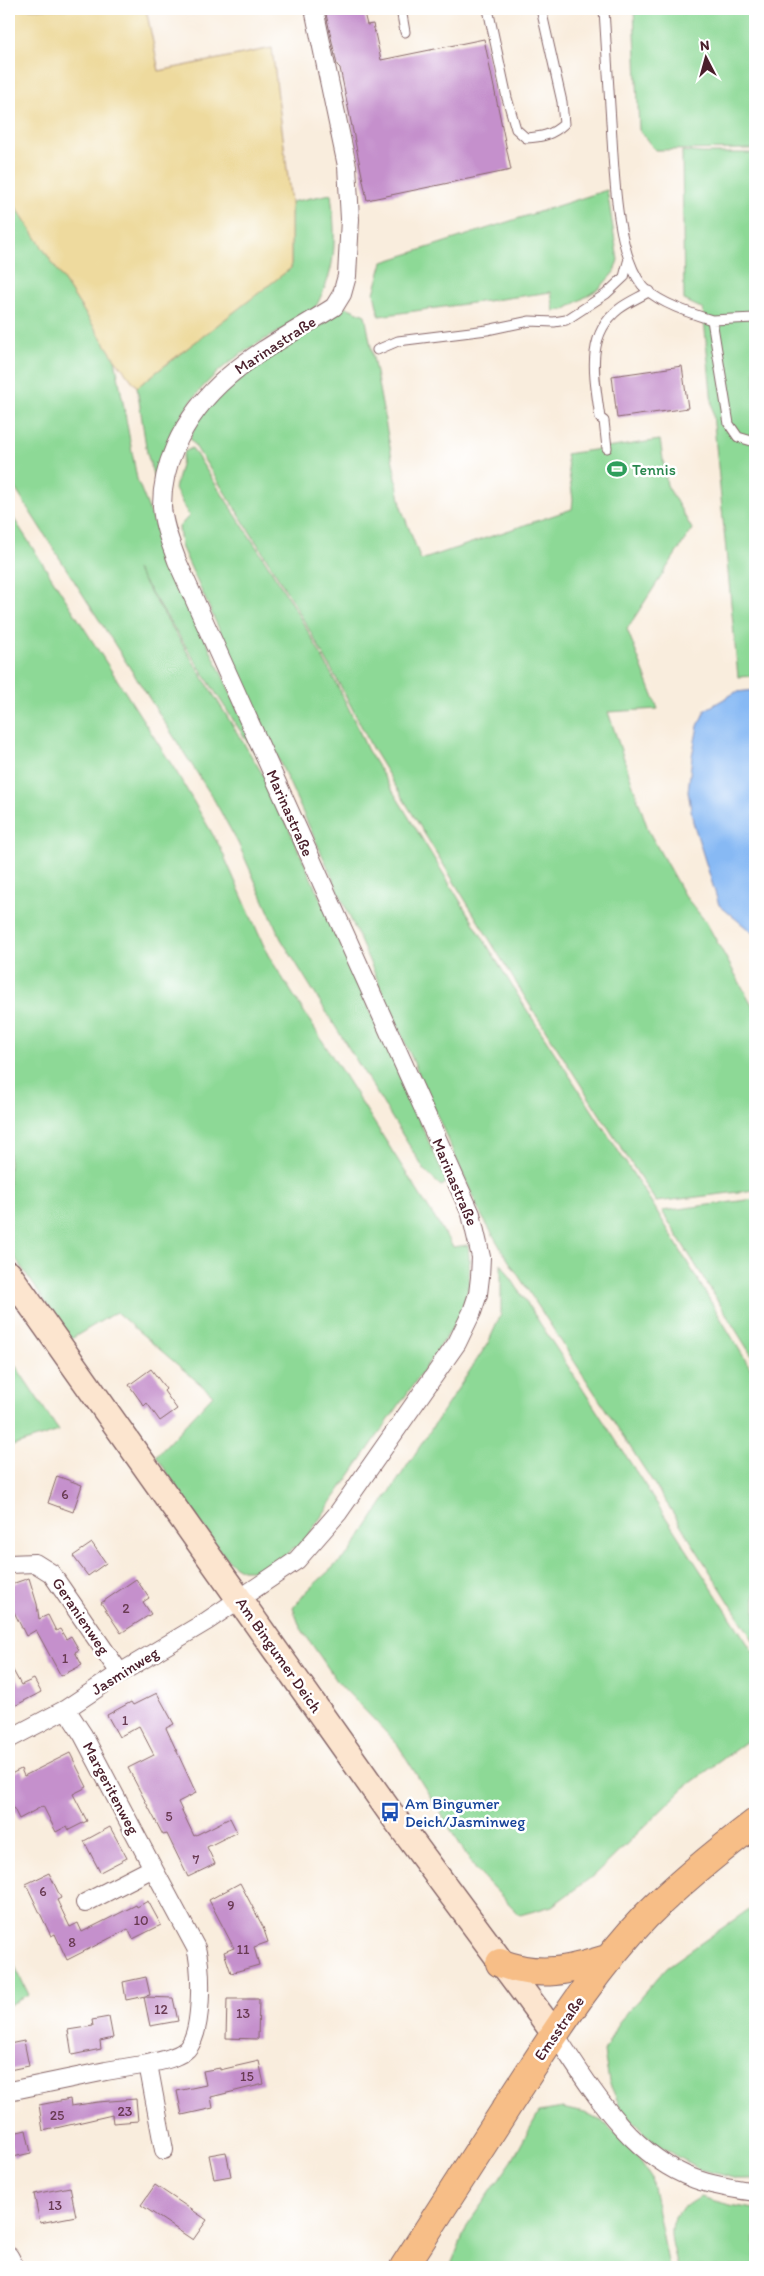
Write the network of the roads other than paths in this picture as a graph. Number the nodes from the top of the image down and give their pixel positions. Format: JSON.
{"nodes":[{"id":1,"x":314,"y":9,"type":"edge"},
{"id":2,"x":401,"y":9,"type":"edge"},
{"id":3,"x":488,"y":9,"type":"edge"},
{"id":4,"x":541,"y":9,"type":"edge"},
{"id":5,"x":604,"y":9,"type":"edge"},
{"id":6,"x":405,"y":32,"type":"dead end"},
{"id":7,"x":628,"y":262,"type":"junction"},
{"id":8,"x":650,"y":291,"type":"junction"},
{"id":9,"x":755,"y":318,"type":"edge"},
{"id":10,"x":712,"y":320,"type":"junction"},
{"id":11,"x":377,"y":350,"type":"dead end"},
{"id":12,"x":755,"y":442,"type":"edge"},
{"id":13,"x":607,"y":448,"type":"dead end"},
{"id":14,"x":9,"y":1274,"type":"edge"},
{"id":15,"x":9,"y":1564,"type":"edge"},
{"id":16,"x":239,"y":1600,"type":"junction"},
{"id":17,"x":120,"y":1673,"type":"junction"},
{"id":18,"x":66,"y":1709,"type":"junction"},
{"id":19,"x":9,"y":1740,"type":"edge"},
{"id":20,"x":755,"y":1823,"type":"edge"},
{"id":21,"x":153,"y":1868,"type":"junction"},
{"id":22,"x":84,"y":1903,"type":"dead end"},
{"id":23,"x":610,"y":1958,"type":"junction"},
{"id":24,"x":500,"y":1963,"type":"junction"},
{"id":25,"x":554,"y":2033,"type":"junction"},
{"id":26,"x":148,"y":2064,"type":"junction"},
{"id":27,"x":9,"y":2091,"type":"edge"},
{"id":28,"x":164,"y":2150,"type":"dead end"},
{"id":29,"x":755,"y":2192,"type":"edge"},
{"id":30,"x":9,"y":2256,"type":"edge"},
{"id":31,"x":15,"y":2267,"type":"edge"},
{"id":32,"x":404,"y":2267,"type":"edge"}],
"edges":[{"from":1,"to":16,"type":"street","name":"Marinastraße"},
{"from":2,"to":6,"type":"lane"},
{"from":3,"to":4,"type":"lane"},
{"from":5,"to":7,"type":"lane"},
{"from":7,"to":8,"type":"lane"},
{"from":7,"to":11,"type":"lane"},
{"from":8,"to":10,"type":"lane"},
{"from":8,"to":13,"type":"lane"},
{"from":9,"to":10,"type":"lane"},
{"from":10,"to":12,"type":"lane"},
{"from":14,"to":16,"type":"main road","name":"Am Bingumer Deich"},
{"from":15,"to":17,"type":"street","name":"Geranienweg"},
{"from":16,"to":17,"type":"street","name":"Jasminweg"},
{"from":16,"to":24,"type":"main road","name":"Am Bingumer Deich"},
{"from":17,"to":18,"type":"street","name":"Jasminweg"},
{"from":18,"to":19,"type":"street","name":"Jasminweg"},
{"from":18,"to":21,"type":"street","name":"Margeritenweg"},
{"from":20,"to":23,"type":"main road","name":"Emsstraße"},
{"from":21,"to":22,"type":"street"},
{"from":21,"to":26,"type":"street","name":"Margeritenweg"},
{"from":23,"to":24,"type":"main road"},
{"from":23,"to":25,"type":"main road","name":"Emsstraße"},
{"from":24,"to":25,"type":"main road","name":"Am Bingumer Deich"},
{"from":25,"to":29,"type":"street"},
{"from":25,"to":32,"type":"main road","name":"Emsstraße"},
{"from":26,"to":27,"type":"street","name":"Margeritenweg"},
{"from":26,"to":28,"type":"street"},
{"from":30,"to":31,"type":"street"}]}
